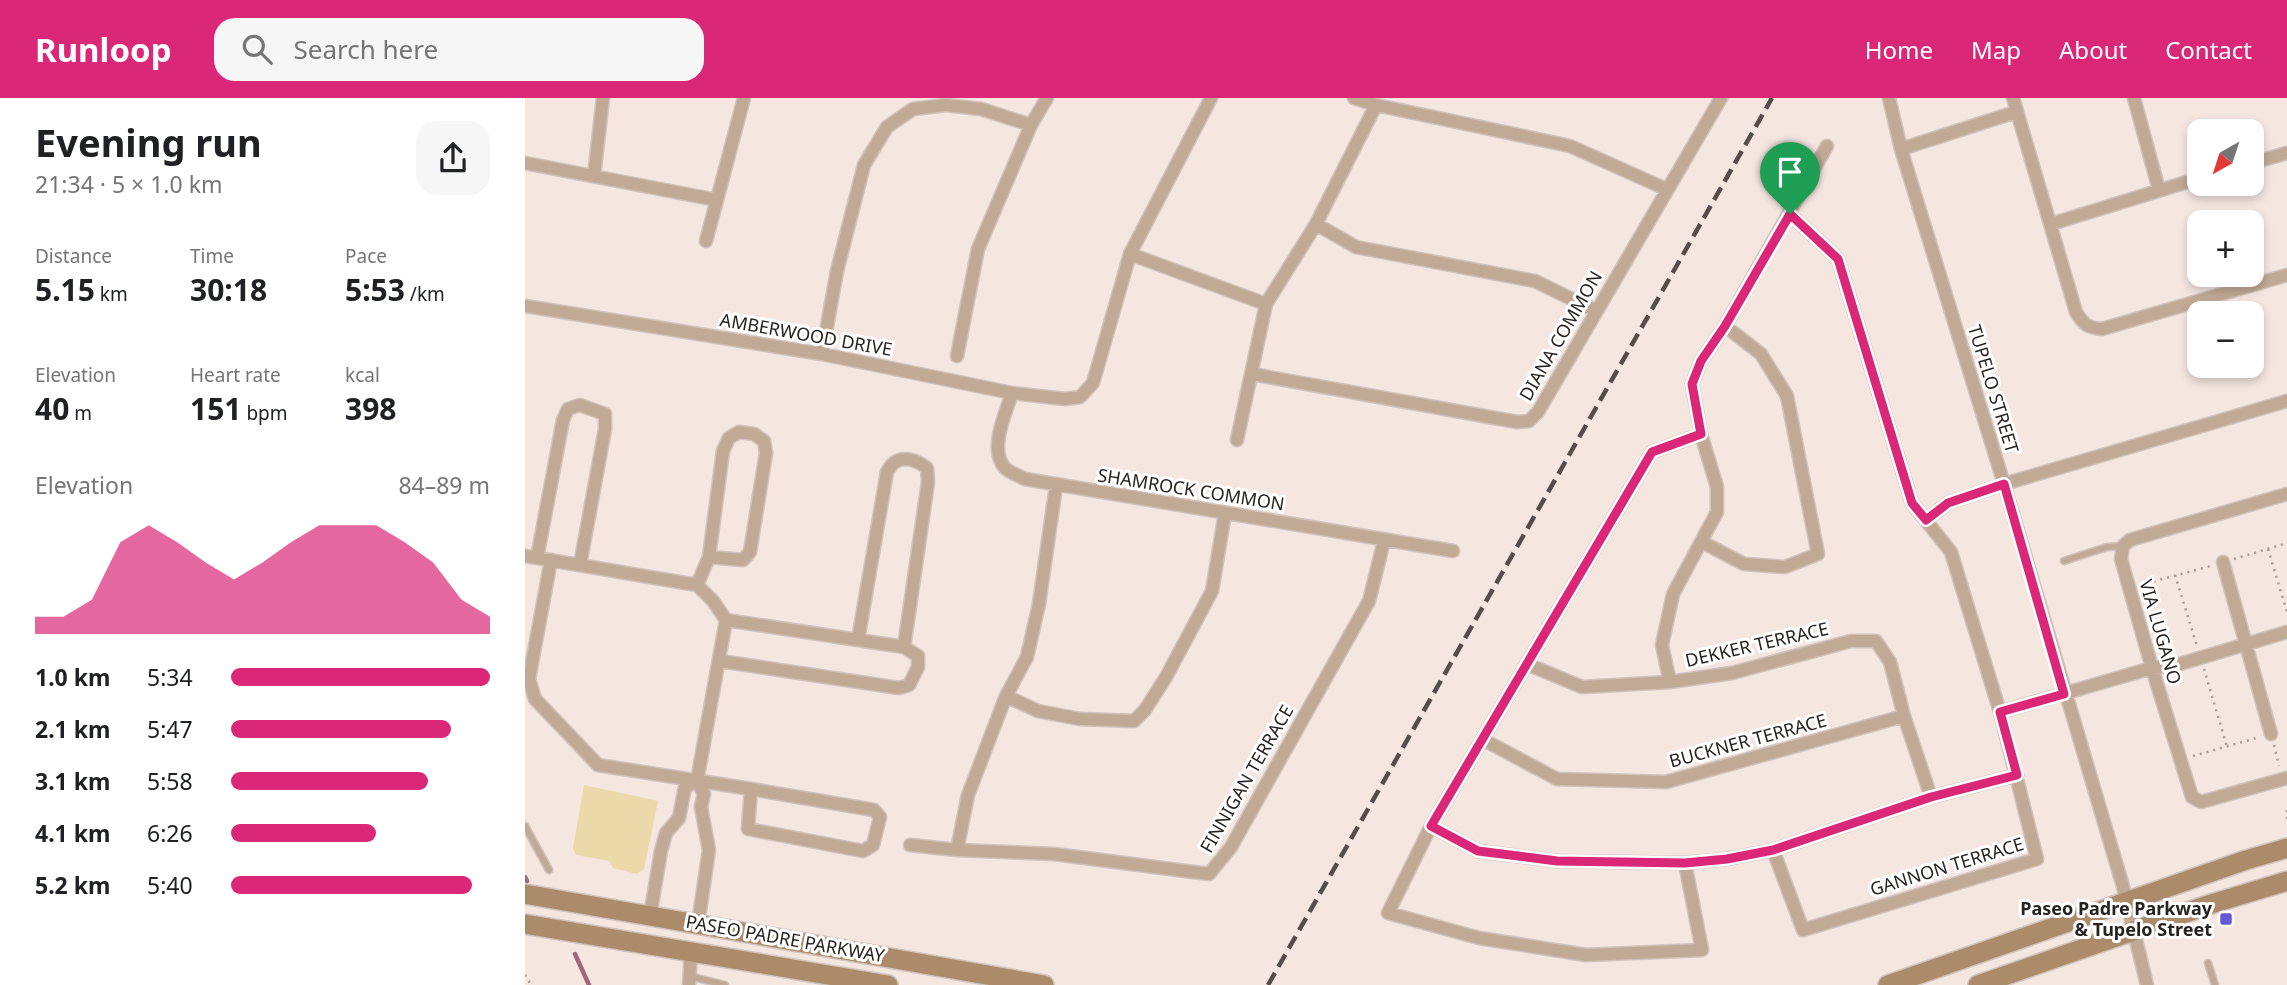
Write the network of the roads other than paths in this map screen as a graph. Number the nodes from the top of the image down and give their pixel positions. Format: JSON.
{"nodes":[{"id":1,"x":603,"y":98,"type":"edge"},
{"id":2,"x":744,"y":98,"type":"edge"},
{"id":3,"x":1047,"y":98,"type":"edge"},
{"id":4,"x":1211,"y":98,"type":"edge"},
{"id":5,"x":1354,"y":98,"type":"edge"},
{"id":6,"x":1721,"y":98,"type":"edge"},
{"id":7,"x":1889,"y":98,"type":"edge"},
{"id":8,"x":2013,"y":98,"type":"edge"},
{"id":9,"x":2134,"y":98,"type":"edge"},
{"id":10,"x":1376,"y":105,"type":"junction"},
{"id":11,"x":2016,"y":112,"type":"junction"},
{"id":12,"x":1031,"y":125,"type":"junction"},
{"id":13,"x":1827,"y":146,"type":"dead end"},
{"id":14,"x":1901,"y":149,"type":"junction"},
{"id":15,"x":2287,"y":153,"type":"edge"},
{"id":16,"x":2265,"y":159,"type":"edge"},
{"id":17,"x":525,"y":163,"type":"edge"},
{"id":18,"x":594,"y":176,"type":"junction"},
{"id":19,"x":2187,"y":182,"type":"edge"},
{"id":20,"x":1666,"y":189,"type":"junction"},
{"id":21,"x":2159,"y":190,"type":"junction"},
{"id":22,"x":717,"y":200,"type":"junction"},
{"id":23,"x":1790,"y":214,"type":"junction"},
{"id":24,"x":1316,"y":224,"type":"junction"},
{"id":25,"x":2051,"y":224,"type":"junction"},
{"id":26,"x":706,"y":241,"type":"dead end"},
{"id":27,"x":1130,"y":254,"type":"junction"},
{"id":28,"x":2287,"y":275,"type":"edge"},
{"id":29,"x":1266,"y":304,"type":"junction"},
{"id":30,"x":525,"y":306,"type":"edge"},
{"id":31,"x":1597,"y":311,"type":"junction"},
{"id":32,"x":1725,"y":326,"type":"junction"},
{"id":33,"x":822,"y":354,"type":"junction"},
{"id":34,"x":957,"y":356,"type":"dead end"},
{"id":35,"x":1252,"y":374,"type":"junction"},
{"id":36,"x":1012,"y":393,"type":"junction"},
{"id":37,"x":2287,"y":401,"type":"edge"},
{"id":38,"x":1701,"y":434,"type":"junction"},
{"id":39,"x":1237,"y":440,"type":"dead end"},
{"id":40,"x":2004,"y":484,"type":"junction"},
{"id":41,"x":1056,"y":486,"type":"junction"},
{"id":42,"x":2287,"y":494,"type":"edge"},
{"id":43,"x":1225,"y":513,"type":"junction"},
{"id":44,"x":1926,"y":520,"type":"junction"},
{"id":45,"x":1384,"y":541,"type":"junction"},
{"id":46,"x":1702,"y":542,"type":"junction"},
{"id":47,"x":2123,"y":546,"type":"junction"},
{"id":48,"x":1453,"y":551,"type":"dead end"},
{"id":49,"x":709,"y":557,"type":"junction"},
{"id":50,"x":538,"y":558,"type":"edge"},
{"id":51,"x":2064,"y":561,"type":"dead end"},
{"id":52,"x":2223,"y":562,"type":"road end"},
{"id":53,"x":580,"y":565,"type":"junction"},
{"id":54,"x":697,"y":585,"type":"junction"},
{"id":55,"x":726,"y":620,"type":"junction"},
{"id":56,"x":2287,"y":632,"type":"edge"},
{"id":57,"x":858,"y":640,"type":"junction"},
{"id":58,"x":2245,"y":645,"type":"junction"},
{"id":59,"x":904,"y":647,"type":"junction"},
{"id":60,"x":720,"y":661,"type":"junction"},
{"id":61,"x":1527,"y":664,"type":"junction"},
{"id":62,"x":2152,"y":668,"type":"junction"},
{"id":63,"x":1670,"y":682,"type":"junction"},
{"id":64,"x":2064,"y":694,"type":"junction"},
{"id":65,"x":1006,"y":696,"type":"junction"},
{"id":66,"x":530,"y":703,"type":"edge"},
{"id":67,"x":2000,"y":712,"type":"junction"},
{"id":68,"x":1904,"y":716,"type":"junction"},
{"id":69,"x":2271,"y":734,"type":"road end"},
{"id":70,"x":1482,"y":738,"type":"junction"},
{"id":71,"x":2017,"y":775,"type":"junction"},
{"id":72,"x":2287,"y":778,"type":"edge"},
{"id":73,"x":697,"y":781,"type":"junction"},
{"id":74,"x":751,"y":789,"type":"junction"},
{"id":75,"x":1931,"y":797,"type":"junction"},
{"id":76,"x":678,"y":818,"type":"junction"},
{"id":77,"x":703,"y":822,"type":"junction"},
{"id":78,"x":1431,"y":826,"type":"junction"},
{"id":79,"x":525,"y":827,"type":"edge"},
{"id":80,"x":910,"y":845,"type":"dead end"},
{"id":81,"x":2287,"y":848,"type":"edge"},
{"id":82,"x":957,"y":850,"type":"junction"},
{"id":83,"x":1773,"y":850,"type":"junction"},
{"id":84,"x":1685,"y":863,"type":"junction"},
{"id":85,"x":549,"y":870,"type":"dead end"},
{"id":86,"x":2287,"y":881,"type":"edge"},
{"id":87,"x":525,"y":894,"type":"edge"},
{"id":88,"x":2125,"y":902,"type":"junction"},
{"id":89,"x":650,"y":916,"type":"junction"},
{"id":90,"x":525,"y":924,"type":"edge"},
{"id":91,"x":698,"y":924,"type":"junction"},
{"id":92,"x":2132,"y":932,"type":"junction"},
{"id":93,"x":691,"y":951,"type":"junction"},
{"id":94,"x":2208,"y":963,"type":"dead end"},
{"id":95,"x":689,"y":981,"type":"edge"},
{"id":96,"x":725,"y":985,"type":"edge"},
{"id":97,"x":888,"y":985,"type":"edge"},
{"id":98,"x":1044,"y":985,"type":"edge"},
{"id":99,"x":1888,"y":985,"type":"edge"},
{"id":100,"x":1978,"y":985,"type":"edge"},
{"id":101,"x":2147,"y":985,"type":"edge"},
{"id":102,"x":2215,"y":985,"type":"edge"}],
"edges":[{"from":1,"to":18,"type":"street"},
{"from":2,"to":22,"type":"street"},
{"from":3,"to":12,"type":"street"},
{"from":4,"to":27,"type":"street"},
{"from":5,"to":10,"type":"street"},
{"from":6,"to":20,"type":"street","name":"DIANA COMMON"},
{"from":7,"to":14,"type":"street","name":"TUPELO STREET"},
{"from":8,"to":11,"type":"street"},
{"from":9,"to":21,"type":"street"},
{"from":10,"to":20,"type":"street"},
{"from":10,"to":24,"type":"street"},
{"from":11,"to":14,"type":"street"},
{"from":11,"to":25,"type":"street"},
{"from":12,"to":33,"type":"street"},
{"from":12,"to":34,"type":"street"},
{"from":13,"to":23,"type":"street"},
{"from":14,"to":40,"type":"street","name":"TUPELO STREET"},
{"from":15,"to":16,"type":"street"},
{"from":17,"to":18,"type":"street"},
{"from":18,"to":22,"type":"street"},
{"from":19,"to":21,"type":"street"},
{"from":20,"to":31,"type":"street","name":"DIANA COMMON"},
{"from":21,"to":25,"type":"street"},
{"from":22,"to":26,"type":"street"},
{"from":23,"to":32,"type":"street"},
{"from":23,"to":44,"type":"street","name":"GANNON TERRACE"},
{"from":24,"to":29,"type":"street"},
{"from":24,"to":31,"type":"street"},
{"from":25,"to":28,"type":"street"},
{"from":27,"to":29,"type":"street"},
{"from":27,"to":36,"type":"street","name":"AMBERWOOD DRIVE"},
{"from":29,"to":35,"type":"street"},
{"from":30,"to":33,"type":"street","name":"AMBERWOOD DRIVE"},
{"from":31,"to":35,"type":"street","name":"DIANA COMMON"},
{"from":32,"to":38,"type":"street"},
{"from":32,"to":46,"type":"street"},
{"from":33,"to":36,"type":"street","name":"AMBERWOOD DRIVE"},
{"from":35,"to":39,"type":"street"},
{"from":36,"to":41,"type":"street","name":"SHAMROCK COMMON"},
{"from":37,"to":40,"type":"street"},
{"from":38,"to":46,"type":"street"},
{"from":38,"to":61,"type":"street"},
{"from":40,"to":44,"type":"street"},
{"from":40,"to":64,"type":"street","name":"TUPELO STREET"},
{"from":41,"to":43,"type":"street","name":"SHAMROCK COMMON"},
{"from":41,"to":65,"type":"street"},
{"from":42,"to":47,"type":"street"},
{"from":43,"to":45,"type":"street","name":"SHAMROCK COMMON"},
{"from":43,"to":65,"type":"street"},
{"from":44,"to":67,"type":"street","name":"GANNON TERRACE"},
{"from":45,"to":48,"type":"street","name":"SHAMROCK COMMON"},
{"from":45,"to":82,"type":"street","name":"FINNIGAN TERRACE"},
{"from":46,"to":63,"type":"street"},
{"from":47,"to":51,"type":"lane"},
{"from":47,"to":62,"type":"street","name":"VIA LUGANO"},
{"from":49,"to":49,"type":"street"},
{"from":49,"to":54,"type":"street"},
{"from":50,"to":53,"type":"street"},
{"from":50,"to":53,"type":"street"},
{"from":50,"to":66,"type":"street"},
{"from":52,"to":58,"type":"street"},
{"from":53,"to":54,"type":"street"},
{"from":54,"to":55,"type":"street"},
{"from":55,"to":57,"type":"street"},
{"from":55,"to":60,"type":"street"},
{"from":56,"to":58,"type":"street"},
{"from":57,"to":59,"type":"street"},
{"from":57,"to":59,"type":"street"},
{"from":58,"to":62,"type":"street"},
{"from":58,"to":69,"type":"street"},
{"from":59,"to":60,"type":"street"},
{"from":60,"to":73,"type":"street"},
{"from":61,"to":63,"type":"street","name":"DEKKER TERRACE"},
{"from":61,"to":70,"type":"street"},
{"from":62,"to":64,"type":"street"},
{"from":62,"to":72,"type":"street","name":"VIA LUGANO"},
{"from":63,"to":68,"type":"street","name":"DEKKER TERRACE"},
{"from":64,"to":67,"type":"street"},
{"from":64,"to":88,"type":"street","name":"TUPELO STREET"},
{"from":65,"to":82,"type":"street"},
{"from":66,"to":73,"type":"street"},
{"from":67,"to":71,"type":"street","name":"GANNON TERRACE"},
{"from":68,"to":70,"type":"street","name":"BUCKNER TERRACE"},
{"from":68,"to":75,"type":"street"},
{"from":70,"to":78,"type":"street"},
{"from":71,"to":75,"type":"street"},
{"from":71,"to":83,"type":"street","name":"GANNON TERRACE"},
{"from":73,"to":74,"type":"street"},
{"from":73,"to":76,"type":"street"},
{"from":73,"to":77,"type":"street"},
{"from":74,"to":74,"type":"street"},
{"from":75,"to":83,"type":"street"},
{"from":76,"to":77,"type":"street"},
{"from":76,"to":89,"type":"street"},
{"from":77,"to":91,"type":"street"},
{"from":78,"to":84,"type":"street"},
{"from":78,"to":84,"type":"street"},
{"from":79,"to":85,"type":"lane"},
{"from":80,"to":82,"type":"street","name":"FINNIGAN TERRACE"},
{"from":81,"to":88,"type":"main road"},
{"from":83,"to":84,"type":"street"},
{"from":86,"to":92,"type":"main road"},
{"from":87,"to":89,"type":"main road","name":"PASEO PADRE PARKWAY"},
{"from":88,"to":92,"type":"street","name":"TUPELO STREET"},
{"from":88,"to":99,"type":"main road"},
{"from":89,"to":91,"type":"main road","name":"PASEO PADRE PARKWAY"},
{"from":90,"to":93,"type":"main road","name":"PASEO PADRE PARKWAY"},
{"from":91,"to":98,"type":"main road","name":"PASEO PADRE PARKWAY"},
{"from":92,"to":100,"type":"main road"},
{"from":92,"to":101,"type":"street","name":"TUPELO STREET"},
{"from":93,"to":95,"type":"street"},
{"from":93,"to":97,"type":"main road","name":"PASEO PADRE PARKWAY"},
{"from":94,"to":102,"type":"lane"},
{"from":95,"to":96,"type":"lane"}]}
